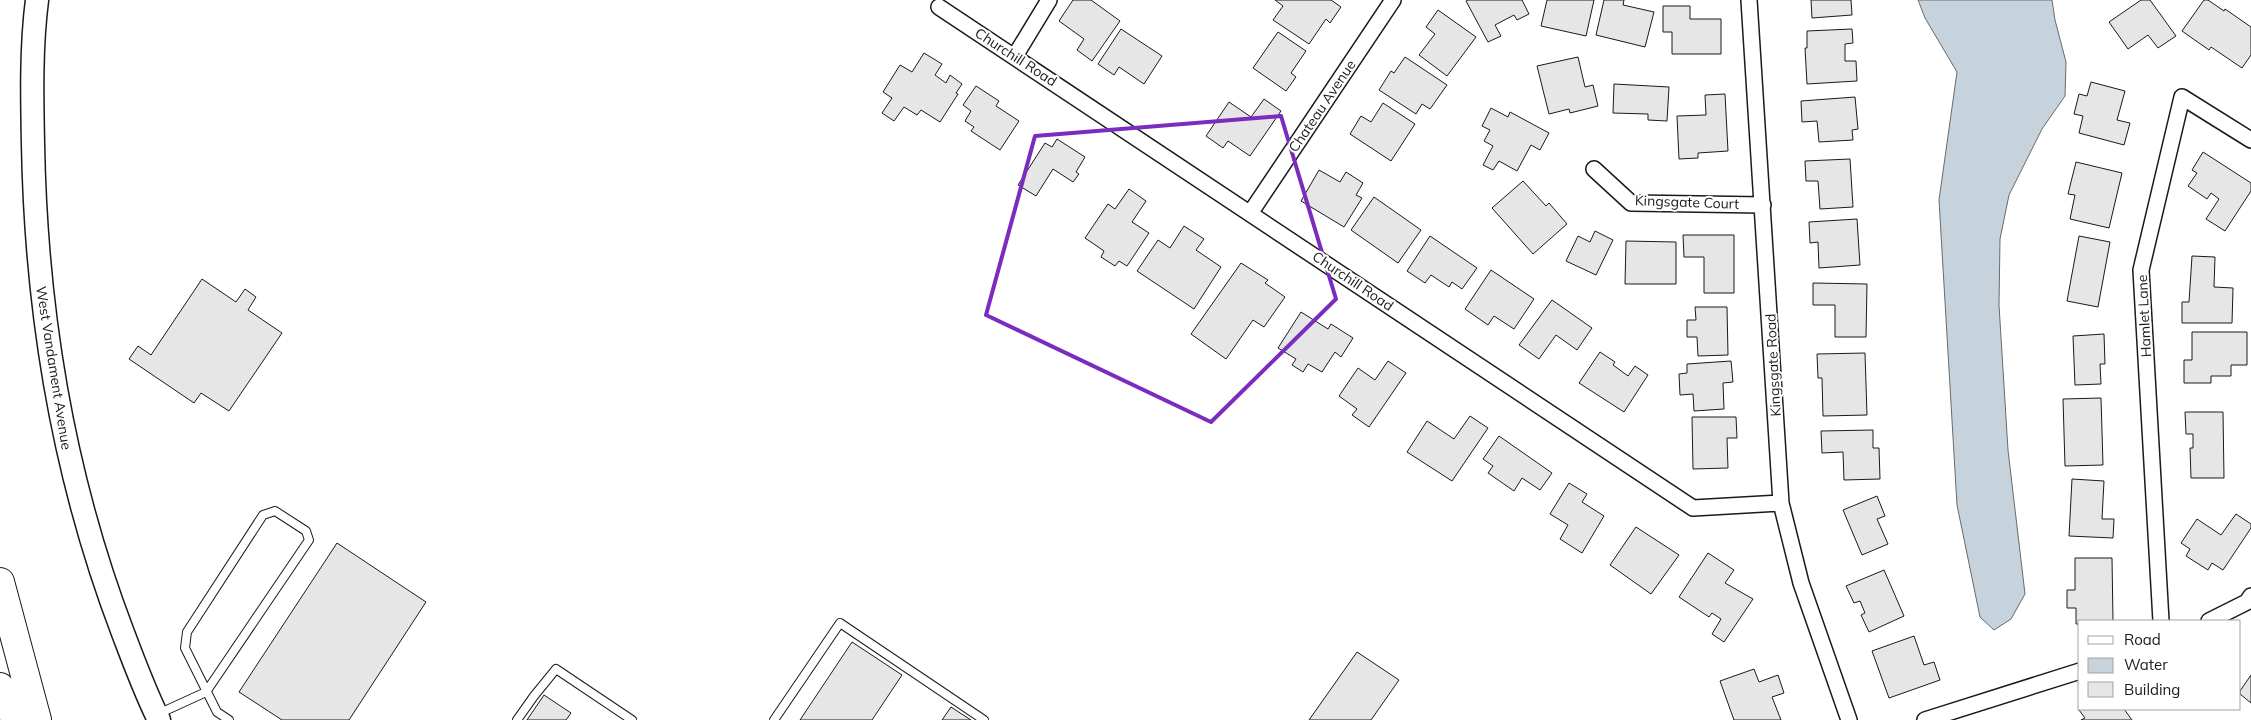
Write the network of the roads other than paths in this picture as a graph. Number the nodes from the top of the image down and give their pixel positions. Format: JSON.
{"nodes":[{"id":1,"x":36,"y":0,"type":"edge"},
{"id":2,"x":1049,"y":0,"type":"edge"},
{"id":3,"x":1393,"y":0,"type":"edge"},
{"id":4,"x":1749,"y":0,"type":"edge"},
{"id":5,"x":939,"y":6,"type":"dead end"},
{"id":6,"x":1015,"y":56,"type":"junction"},
{"id":7,"x":2251,"y":140,"type":"edge"},
{"id":8,"x":1594,"y":169,"type":"dead end"},
{"id":9,"x":1763,"y":205,"type":"junction"},
{"id":10,"x":1251,"y":212,"type":"junction"},
{"id":11,"x":1780,"y":502,"type":"junction"},
{"id":12,"x":0,"y":582,"type":"edge"},
{"id":13,"x":2251,"y":596,"type":"edge"},
{"id":14,"x":2161,"y":620,"type":"edge"},
{"id":15,"x":2211,"y":620,"type":"edge"},
{"id":16,"x":2078,"y":672,"type":"edge"},
{"id":17,"x":0,"y":687,"type":"edge"},
{"id":18,"x":206,"y":692,"type":"junction"},
{"id":19,"x":158,"y":717,"type":"edge"},
{"id":20,"x":16,"y":720,"type":"edge"},
{"id":21,"x":37,"y":720,"type":"edge"},
{"id":22,"x":229,"y":720,"type":"edge"},
{"id":23,"x":518,"y":720,"type":"edge"},
{"id":24,"x":632,"y":720,"type":"edge"},
{"id":25,"x":774,"y":720,"type":"edge"},
{"id":26,"x":984,"y":720,"type":"edge"},
{"id":27,"x":1849,"y":720,"type":"edge"},
{"id":28,"x":1925,"y":720,"type":"edge"}],
"edges":[{"from":1,"to":19,"type":"street","name":"West Vandament Avenue"},
{"from":2,"to":6,"type":"street"},
{"from":3,"to":10,"type":"street","name":"Chateau Avenue"},
{"from":4,"to":9,"type":"street","name":"Kingsgate Road"},
{"from":5,"to":6,"type":"street","name":"Churchill Road"},
{"from":6,"to":10,"type":"street","name":"Churchill Road"},
{"from":7,"to":14,"type":"street","name":"Hamlet Lane"},
{"from":8,"to":9,"type":"street","name":"Kingsgate Court"},
{"from":9,"to":11,"type":"street","name":"Kingsgate Road"},
{"from":10,"to":11,"type":"street","name":"Churchill Road"},
{"from":11,"to":27,"type":"street","name":"Kingsgate Road"},
{"from":12,"to":21,"type":"highway"},
{"from":13,"to":15,"type":"street"},
{"from":16,"to":28,"type":"street"},
{"from":17,"to":20,"type":"highway"},
{"from":18,"to":18,"type":"lane"},
{"from":18,"to":19,"type":"lane"},
{"from":18,"to":22,"type":"lane"},
{"from":23,"to":24,"type":"lane"},
{"from":25,"to":26,"type":"lane"}]}
